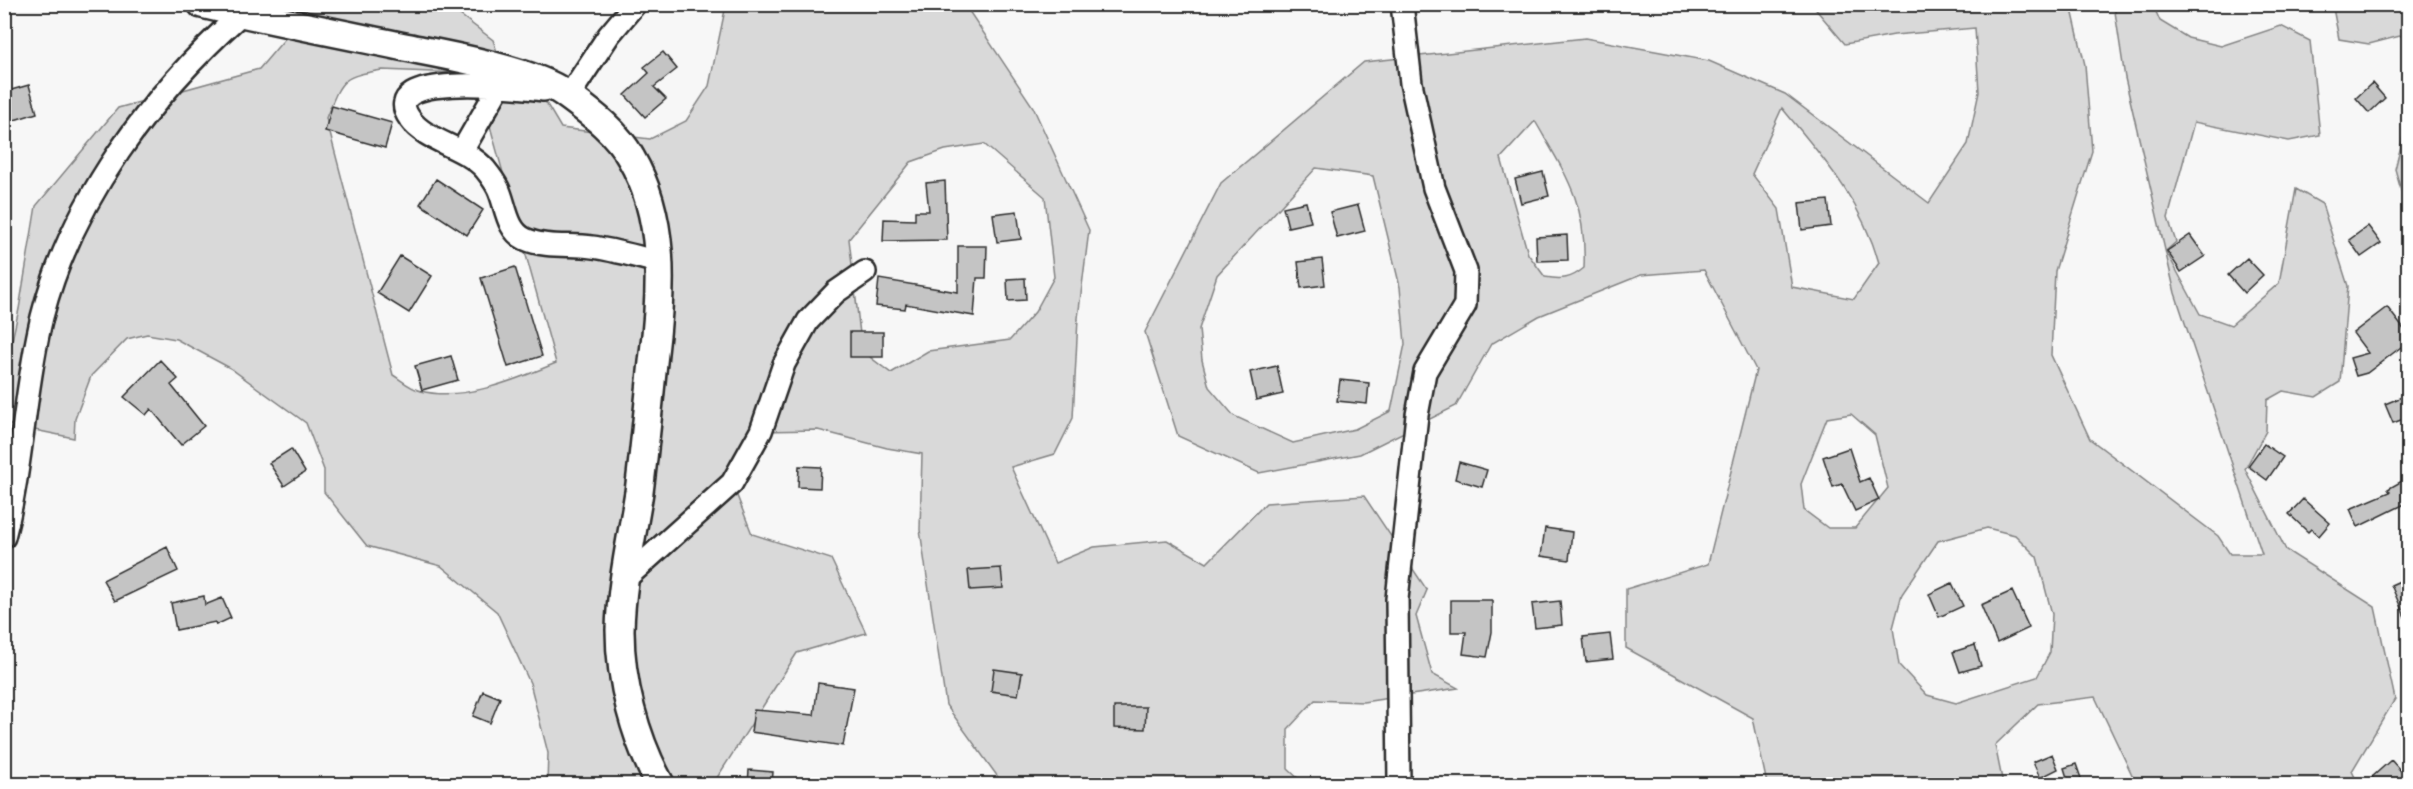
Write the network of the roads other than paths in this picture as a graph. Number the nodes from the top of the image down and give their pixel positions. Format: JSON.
{"nodes":[{"id":1,"x":202,"y":4,"type":"edge"},
{"id":2,"x":635,"y":4,"type":"edge"},
{"id":3,"x":1402,"y":4,"type":"edge"},
{"id":4,"x":241,"y":14,"type":"junction"},
{"id":5,"x":500,"y":85,"type":"junction"},
{"id":6,"x":565,"y":95,"type":"junction"},
{"id":7,"x":462,"y":151,"type":"junction"},
{"id":8,"x":659,"y":262,"type":"junction"},
{"id":9,"x":865,"y":272,"type":"dead end"},
{"id":10,"x":4,"y":537,"type":"edge"},
{"id":11,"x":624,"y":580,"type":"junction"},
{"id":12,"x":660,"y":784,"type":"edge"},
{"id":13,"x":1399,"y":784,"type":"edge"}],
"edges":[{"from":1,"to":4,"type":"main road"},
{"from":2,"to":6,"type":"street"},
{"from":3,"to":13,"type":"street"},
{"from":4,"to":6,"type":"main road"},
{"from":4,"to":10,"type":"street"},
{"from":5,"to":6,"type":"street"},
{"from":5,"to":7,"type":"street"},
{"from":5,"to":7,"type":"street"},
{"from":6,"to":8,"type":"main road"},
{"from":7,"to":8,"type":"street"},
{"from":8,"to":11,"type":"main road"},
{"from":9,"to":11,"type":"street"},
{"from":11,"to":12,"type":"main road"}]}
